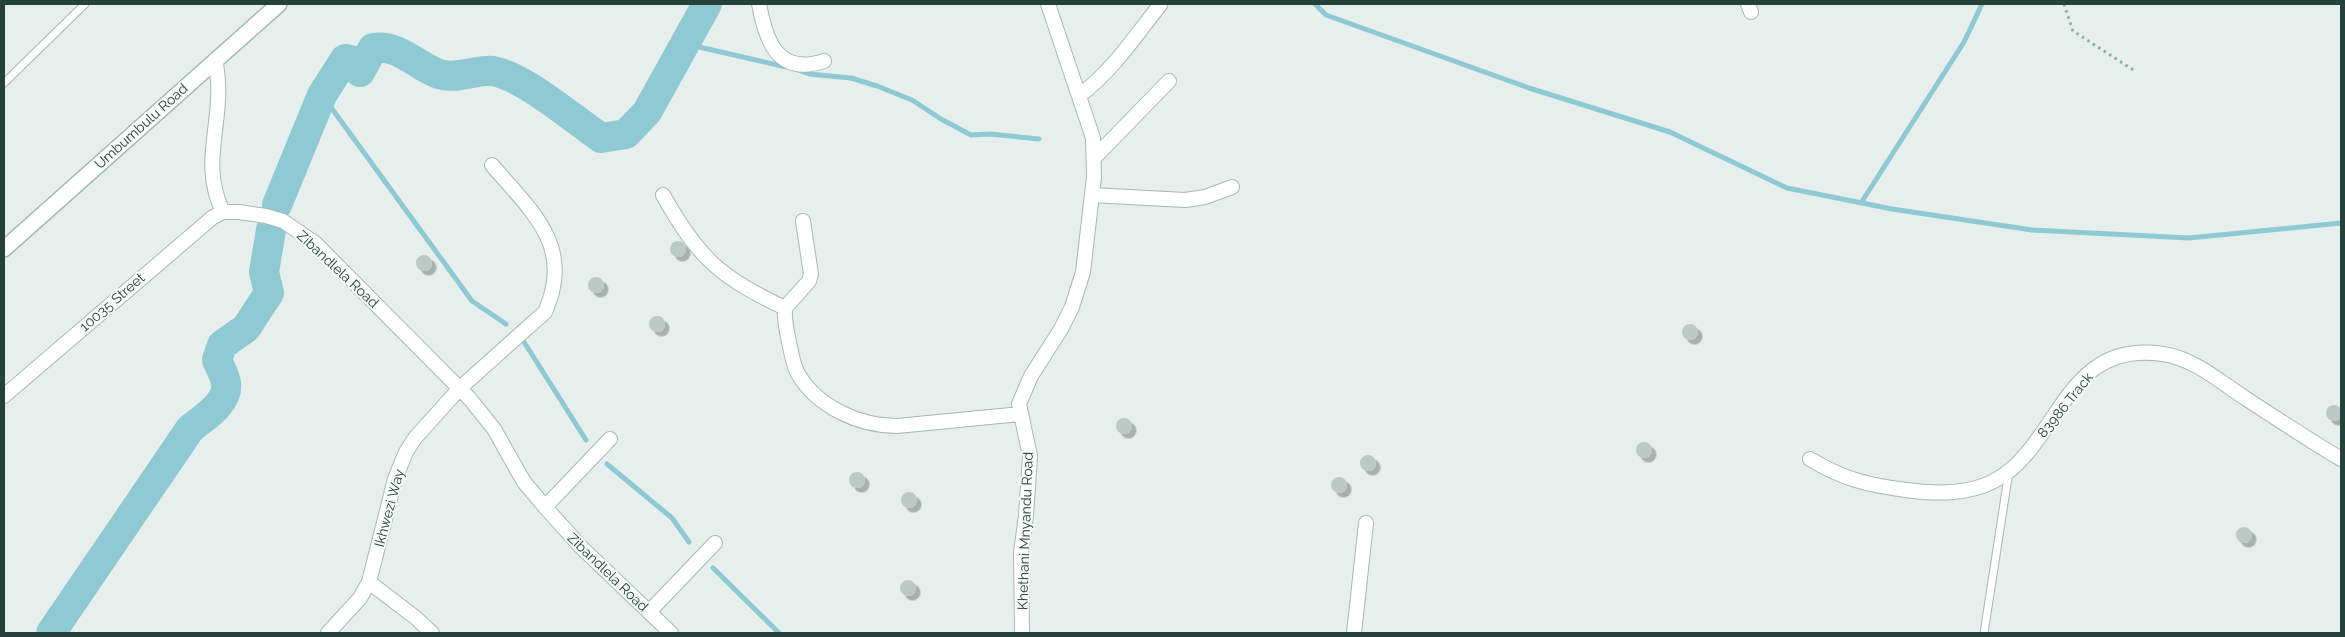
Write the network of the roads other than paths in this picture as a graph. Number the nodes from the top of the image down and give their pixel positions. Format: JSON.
{"nodes":[{"id":1,"x":85,"y":4,"type":"edge"},
{"id":2,"x":279,"y":4,"type":"edge"},
{"id":3,"x":759,"y":4,"type":"edge"},
{"id":4,"x":1048,"y":4,"type":"edge"},
{"id":5,"x":1160,"y":5,"type":"dead end"},
{"id":6,"x":215,"y":60,"type":"junction"},
{"id":7,"x":824,"y":61,"type":"dead end"},
{"id":8,"x":1169,"y":81,"type":"dead end"},
{"id":9,"x":4,"y":83,"type":"edge"},
{"id":10,"x":1079,"y":96,"type":"junction"},
{"id":11,"x":1095,"y":157,"type":"junction"},
{"id":12,"x":492,"y":165,"type":"dead end"},
{"id":13,"x":1232,"y":187,"type":"dead end"},
{"id":14,"x":664,"y":194,"type":"dead end"},
{"id":15,"x":1092,"y":195,"type":"junction"},
{"id":16,"x":223,"y":212,"type":"junction"},
{"id":17,"x":802,"y":221,"type":"dead end"},
{"id":18,"x":4,"y":249,"type":"edge"},
{"id":19,"x":785,"y":308,"type":"junction"},
{"id":20,"x":460,"y":388,"type":"junction"},
{"id":21,"x":4,"y":396,"type":"edge"},
{"id":22,"x":1020,"y":414,"type":"junction"},
{"id":23,"x":610,"y":439,"type":"dead end"},
{"id":24,"x":1810,"y":459,"type":"dead end"},
{"id":25,"x":2341,"y":459,"type":"edge"},
{"id":26,"x":2010,"y":471,"type":"junction"},
{"id":27,"x":545,"y":507,"type":"junction"},
{"id":28,"x":1366,"y":523,"type":"dead end"},
{"id":29,"x":715,"y":543,"type":"dead end"},
{"id":30,"x":369,"y":582,"type":"junction"},
{"id":31,"x":649,"y":612,"type":"junction"},
{"id":32,"x":328,"y":633,"type":"edge"},
{"id":33,"x":432,"y":633,"type":"edge"},
{"id":34,"x":671,"y":633,"type":"edge"},
{"id":35,"x":1022,"y":633,"type":"edge"},
{"id":36,"x":1354,"y":633,"type":"edge"},
{"id":37,"x":1984,"y":633,"type":"edge"}],
"edges":[{"from":1,"to":9,"type":"lane"},
{"from":2,"to":6,"type":"main road","name":"Umbumbulu Road"},
{"from":3,"to":7,"type":"street"},
{"from":4,"to":10,"type":"street","name":"Khethani Mnyandu Road"},
{"from":5,"to":10,"type":"street"},
{"from":6,"to":16,"type":"street"},
{"from":6,"to":18,"type":"main road","name":"Umbumbulu Road"},
{"from":8,"to":11,"type":"street"},
{"from":10,"to":11,"type":"street","name":"Khethani Mnyandu Road"},
{"from":11,"to":15,"type":"street","name":"Khethani Mnyandu Road"},
{"from":12,"to":20,"type":"street"},
{"from":13,"to":15,"type":"street"},
{"from":14,"to":19,"type":"street"},
{"from":15,"to":22,"type":"street","name":"Khethani Mnyandu Road"},
{"from":16,"to":20,"type":"street","name":"Zibandlela Road"},
{"from":16,"to":21,"type":"street","name":"10035 Street"},
{"from":17,"to":19,"type":"street"},
{"from":19,"to":22,"type":"street"},
{"from":20,"to":27,"type":"street","name":"Zibandlela Road"},
{"from":20,"to":30,"type":"street","name":"Ikhwezi Way"},
{"from":22,"to":35,"type":"street","name":"Khethani Mnyandu Road"},
{"from":23,"to":27,"type":"street"},
{"from":24,"to":26,"type":"street","name":"83986 Track"},
{"from":25,"to":26,"type":"street","name":"83986 Track"},
{"from":26,"to":37,"type":"lane"},
{"from":27,"to":31,"type":"street","name":"Zibandlela Road"},
{"from":28,"to":36,"type":"street"},
{"from":29,"to":31,"type":"street"},
{"from":30,"to":32,"type":"street","name":"Ikhwezi Way"},
{"from":30,"to":33,"type":"street"},
{"from":31,"to":34,"type":"street","name":"Zibandlela Road"}]}
